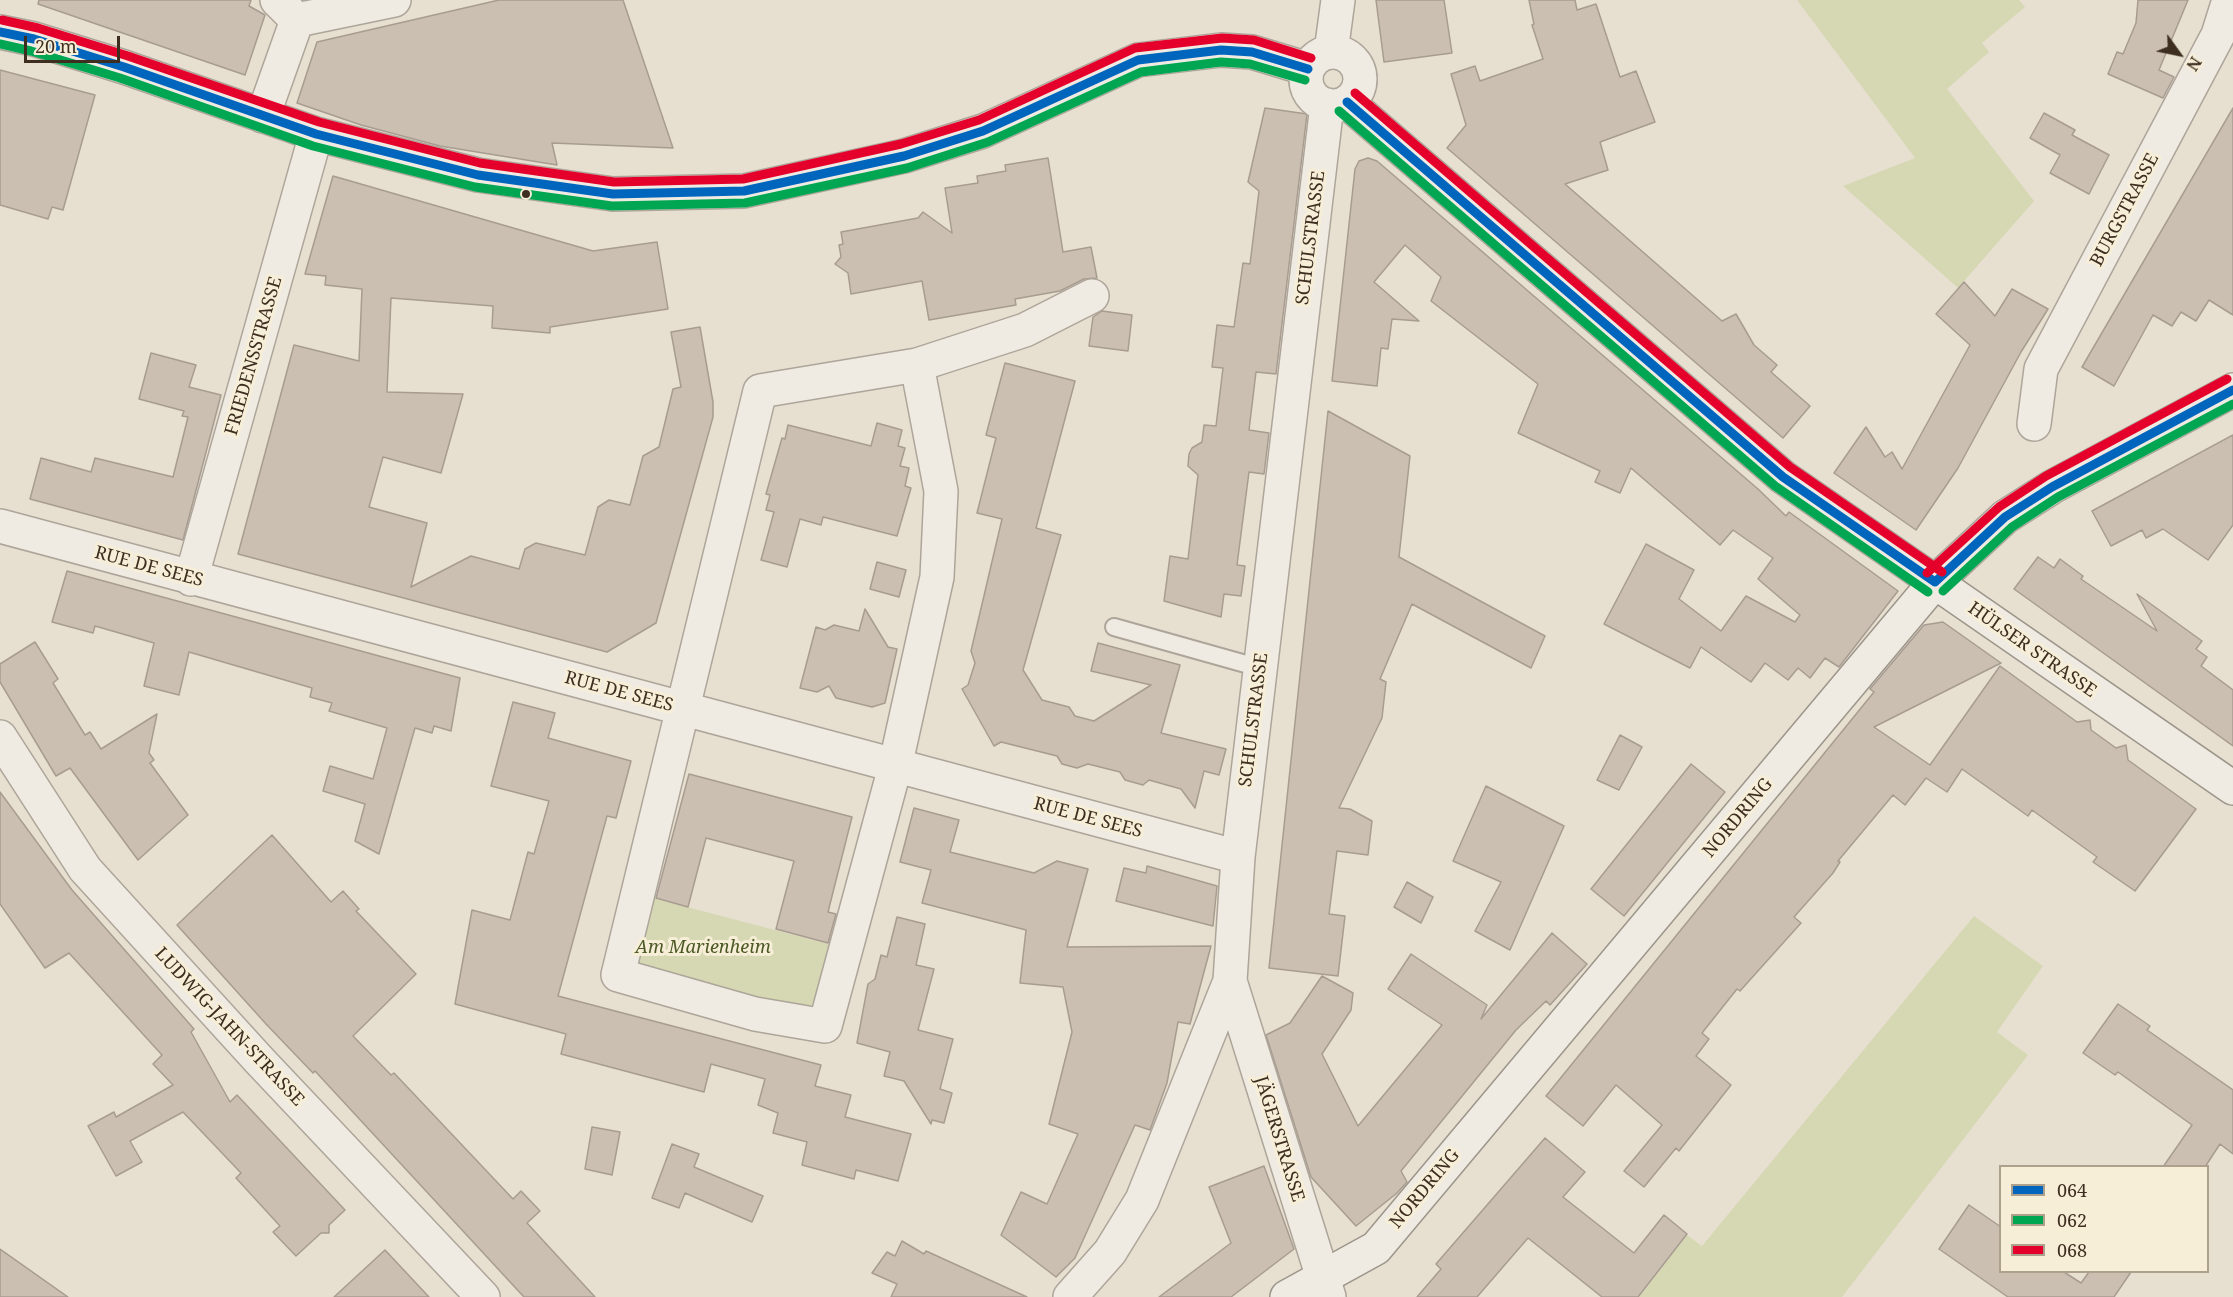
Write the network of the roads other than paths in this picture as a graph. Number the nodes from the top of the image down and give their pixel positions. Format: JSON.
{"nodes":[{"id":1,"x":394,"y":0,"type":"edge"},
{"id":2,"x":1338,"y":0,"type":"edge"},
{"id":3,"x":2229,"y":0,"type":"edge"},
{"id":4,"x":287,"y":10,"type":"edge"},
{"id":5,"x":0,"y":32,"type":"edge"},
{"id":6,"x":1320,"y":60,"type":"junction"},
{"id":7,"x":1337,"y":104,"type":"junction"},
{"id":8,"x":263,"y":116,"type":"junction"},
{"id":9,"x":316,"y":134,"type":"junction"},
{"id":10,"x":1092,"y":296,"type":"dead end"},
{"id":11,"x":917,"y":365,"type":"junction"},
{"id":12,"x":2233,"y":390,"type":"edge"},
{"id":13,"x":2034,"y":424,"type":"dead end"},
{"id":14,"x":0,"y":526,"type":"edge"},
{"id":15,"x":191,"y":579,"type":"junction"},
{"id":16,"x":1935,"y":582,"type":"junction"},
{"id":17,"x":1114,"y":627,"type":"dead end"},
{"id":18,"x":1260,"y":668,"type":"junction"},
{"id":19,"x":682,"y":709,"type":"junction"},
{"id":20,"x":0,"y":737,"type":"edge"},
{"id":21,"x":895,"y":767,"type":"junction"},
{"id":22,"x":2229,"y":788,"type":"edge"},
{"id":23,"x":1238,"y":857,"type":"junction"},
{"id":24,"x":1230,"y":981,"type":"junction"},
{"id":25,"x":1325,"y":1287,"type":"edge"},
{"id":26,"x":483,"y":1297,"type":"edge"},
{"id":27,"x":1070,"y":1297,"type":"edge"},
{"id":28,"x":1287,"y":1297,"type":"edge"}],
"edges":[{"from":1,"to":4,"type":"street"},
{"from":2,"to":6,"type":"street"},
{"from":3,"to":13,"type":"street","name":"BURGSTRASSE"},
{"from":4,"to":8,"type":"street"},
{"from":5,"to":8,"type":"street"},
{"from":6,"to":7,"type":"street"},
{"from":6,"to":7,"type":"street"},
{"from":6,"to":9,"type":"street"},
{"from":7,"to":16,"type":"street","name":"HÜLSER STRASSE"},
{"from":7,"to":18,"type":"street","name":"SCHULSTRASSE"},
{"from":8,"to":9,"type":"street"},
{"from":9,"to":15,"type":"street","name":"FRIEDENSSTRASSE"},
{"from":10,"to":11,"type":"street"},
{"from":11,"to":19,"type":"street"},
{"from":11,"to":21,"type":"street"},
{"from":12,"to":16,"type":"street","name":"NORDRING"},
{"from":14,"to":15,"type":"street","name":"RUE DE SEES"},
{"from":15,"to":19,"type":"street","name":"RUE DE SEES"},
{"from":16,"to":22,"type":"street","name":"HÜLSER STRASSE"},
{"from":16,"to":25,"type":"street","name":"NORDRING"},
{"from":17,"to":18,"type":"lane"},
{"from":18,"to":23,"type":"street","name":"SCHULSTRASSE"},
{"from":19,"to":21,"type":"street","name":"RUE DE SEES"},
{"from":19,"to":21,"type":"street"},
{"from":20,"to":26,"type":"street","name":"LUDWIG-JAHN-STRASSE"},
{"from":21,"to":23,"type":"street","name":"RUE DE SEES"},
{"from":23,"to":24,"type":"street","name":"SCHULSTRASSE"},
{"from":24,"to":25,"type":"street","name":"JÄGERSTRASSE"},
{"from":24,"to":27,"type":"street","name":"SCHULSTRASSE"},
{"from":25,"to":28,"type":"street","name":"NORDRING"}]}
